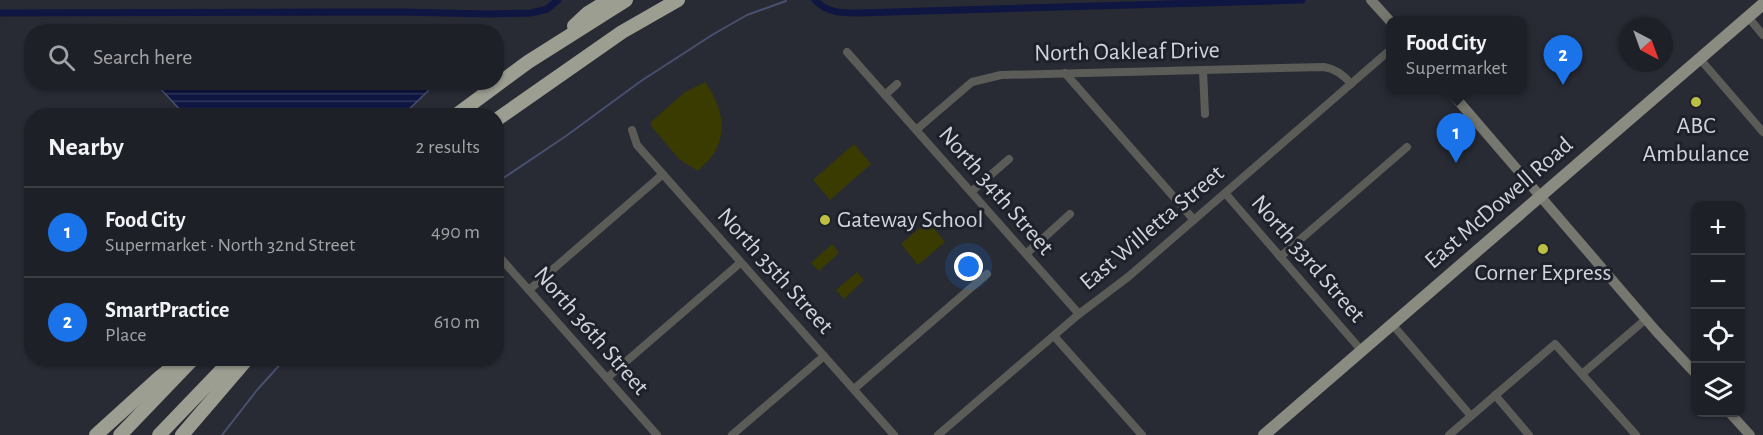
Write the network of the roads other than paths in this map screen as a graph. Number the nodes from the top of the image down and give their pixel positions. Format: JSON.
{"nodes":[{"id":1,"x":609,"y":0,"type":"edge"},
{"id":2,"x":626,"y":0,"type":"edge"},
{"id":3,"x":678,"y":0,"type":"edge"},
{"id":4,"x":690,"y":0,"type":"edge"},
{"id":5,"x":1374,"y":4,"type":"edge"},
{"id":6,"x":1756,"y":10,"type":"edge"},
{"id":7,"x":1386,"y":17,"type":"edge"},
{"id":8,"x":1763,"y":34,"type":"edge"},
{"id":9,"x":548,"y":49,"type":"junction"},
{"id":10,"x":847,"y":52,"type":"dead end"},
{"id":11,"x":1386,"y":53,"type":"edge"},
{"id":12,"x":1700,"y":59,"type":"junction"},
{"id":13,"x":581,"y":60,"type":"junction"},
{"id":14,"x":1203,"y":71,"type":"junction"},
{"id":15,"x":1065,"y":73,"type":"junction"},
{"id":16,"x":504,"y":81,"type":"edge"},
{"id":17,"x":897,"y":84,"type":"dead end"},
{"id":18,"x":1351,"y":84,"type":"junction"},
{"id":19,"x":491,"y":90,"type":"edge"},
{"id":20,"x":1452,"y":94,"type":"edge"},
{"id":21,"x":885,"y":95,"type":"junction"},
{"id":22,"x":466,"y":108,"type":"edge"},
{"id":23,"x":504,"y":114,"type":"edge"},
{"id":24,"x":1205,"y":114,"type":"dead end"},
{"id":25,"x":632,"y":130,"type":"dead end"},
{"id":26,"x":916,"y":130,"type":"junction"},
{"id":27,"x":1763,"y":132,"type":"edge"},
{"id":28,"x":1407,"y":147,"type":"dead end"},
{"id":29,"x":1009,"y":159,"type":"dead end"},
{"id":30,"x":663,"y":174,"type":"junction"},
{"id":31,"x":971,"y":192,"type":"junction"},
{"id":32,"x":1225,"y":193,"type":"junction"},
{"id":33,"x":1540,"y":196,"type":"junction"},
{"id":34,"x":1070,"y":214,"type":"dead end"},
{"id":35,"x":1194,"y":220,"type":"junction"},
{"id":36,"x":1026,"y":254,"type":"junction"},
{"id":37,"x":1280,"y":257,"type":"junction"},
{"id":38,"x":504,"y":262,"type":"edge"},
{"id":39,"x":740,"y":263,"type":"junction"},
{"id":40,"x":987,"y":274,"type":"dead end"},
{"id":41,"x":529,"y":290,"type":"junction"},
{"id":42,"x":1079,"y":314,"type":"junction"},
{"id":43,"x":1646,"y":320,"type":"junction"},
{"id":44,"x":1392,"y":324,"type":"junction"},
{"id":45,"x":1054,"y":336,"type":"junction"},
{"id":46,"x":1361,"y":350,"type":"junction"},
{"id":47,"x":824,"y":356,"type":"junction"},
{"id":48,"x":174,"y":366,"type":"edge"},
{"id":49,"x":186,"y":366,"type":"edge"},
{"id":50,"x":225,"y":366,"type":"edge"},
{"id":51,"x":241,"y":366,"type":"edge"},
{"id":52,"x":1691,"y":370,"type":"edge"},
{"id":53,"x":1582,"y":374,"type":"junction"},
{"id":54,"x":607,"y":378,"type":"junction"},
{"id":55,"x":854,"y":389,"type":"junction"},
{"id":56,"x":1495,"y":395,"type":"junction"},
{"id":57,"x":1471,"y":416,"type":"junction"},
{"id":58,"x":1734,"y":417,"type":"edge"},
{"id":59,"x":96,"y":435,"type":"edge"},
{"id":60,"x":120,"y":435,"type":"edge"},
{"id":61,"x":159,"y":435,"type":"edge"},
{"id":62,"x":182,"y":435,"type":"edge"},
{"id":63,"x":657,"y":435,"type":"edge"},
{"id":64,"x":732,"y":435,"type":"edge"},
{"id":65,"x":894,"y":435,"type":"edge"},
{"id":66,"x":938,"y":435,"type":"edge"},
{"id":67,"x":1142,"y":435,"type":"edge"},
{"id":68,"x":1264,"y":435,"type":"edge"},
{"id":69,"x":1449,"y":435,"type":"edge"},
{"id":70,"x":1530,"y":435,"type":"edge"},
{"id":71,"x":1636,"y":435,"type":"edge"},
{"id":72,"x":1750,"y":435,"type":"edge"}],
"edges":[{"from":1,"to":9,"type":"highway"},
{"from":2,"to":9,"type":"highway"},
{"from":3,"to":13,"type":"highway"},
{"from":4,"to":13,"type":"highway"},
{"from":5,"to":7,"type":"main road"},
{"from":6,"to":8,"type":"street"},
{"from":6,"to":12,"type":"main road","name":"East McDowell Road"},
{"from":9,"to":16,"type":"highway"},
{"from":10,"to":21,"type":"street","name":"North 34th Street"},
{"from":11,"to":18,"type":"street","name":"East Willetta Street"},
{"from":12,"to":27,"type":"street"},
{"from":12,"to":33,"type":"main road","name":"East McDowell Road"},
{"from":13,"to":23,"type":"highway"},
{"from":14,"to":15,"type":"street","name":"North Oakleaf Drive"},
{"from":14,"to":18,"type":"street","name":"North Oakleaf Drive"},
{"from":14,"to":24,"type":"street"},
{"from":15,"to":26,"type":"street","name":"North Oakleaf Drive"},
{"from":15,"to":35,"type":"street"},
{"from":17,"to":21,"type":"street"},
{"from":18,"to":32,"type":"street","name":"East Willetta Street"},
{"from":19,"to":22,"type":"highway"},
{"from":20,"to":33,"type":"main road"},
{"from":21,"to":26,"type":"street","name":"North 34th Street"},
{"from":25,"to":30,"type":"street","name":"North 35th Street"},
{"from":26,"to":31,"type":"street","name":"North 34th Street"},
{"from":28,"to":37,"type":"street"},
{"from":29,"to":31,"type":"street"},
{"from":30,"to":39,"type":"street","name":"North 35th Street"},
{"from":30,"to":41,"type":"street"},
{"from":31,"to":36,"type":"street","name":"North 34th Street"},
{"from":32,"to":35,"type":"street","name":"East Willetta Street"},
{"from":32,"to":37,"type":"street","name":"North 33rd Street"},
{"from":33,"to":43,"type":"main road"},
{"from":33,"to":44,"type":"main road","name":"East McDowell Road"},
{"from":34,"to":36,"type":"street"},
{"from":35,"to":42,"type":"street","name":"East Willetta Street"},
{"from":36,"to":42,"type":"street","name":"North 34th Street"},
{"from":37,"to":46,"type":"street","name":"North 33rd Street"},
{"from":38,"to":41,"type":"street","name":"North 36th Street"},
{"from":39,"to":47,"type":"street","name":"North 35th Street"},
{"from":39,"to":54,"type":"street"},
{"from":40,"to":55,"type":"street"},
{"from":41,"to":54,"type":"street","name":"North 36th Street"},
{"from":42,"to":45,"type":"street","name":"East Willetta Street"},
{"from":43,"to":52,"type":"main road"},
{"from":43,"to":53,"type":"street"},
{"from":44,"to":46,"type":"main road","name":"East McDowell Road"},
{"from":44,"to":57,"type":"street","name":"North 33rd Street"},
{"from":45,"to":66,"type":"street","name":"East Willetta Street"},
{"from":45,"to":67,"type":"street"},
{"from":46,"to":68,"type":"main road","name":"East McDowell Road"},
{"from":47,"to":55,"type":"street","name":"North 35th Street"},
{"from":47,"to":64,"type":"street"},
{"from":48,"to":59,"type":"highway"},
{"from":49,"to":60,"type":"highway"},
{"from":50,"to":61,"type":"highway"},
{"from":51,"to":62,"type":"highway"},
{"from":53,"to":56,"type":"street"},
{"from":53,"to":71,"type":"street"},
{"from":54,"to":63,"type":"street","name":"North 36th Street"},
{"from":55,"to":65,"type":"street","name":"North 35th Street"},
{"from":56,"to":57,"type":"street"},
{"from":56,"to":70,"type":"street"},
{"from":57,"to":69,"type":"street"},
{"from":58,"to":72,"type":"main road"}]}
